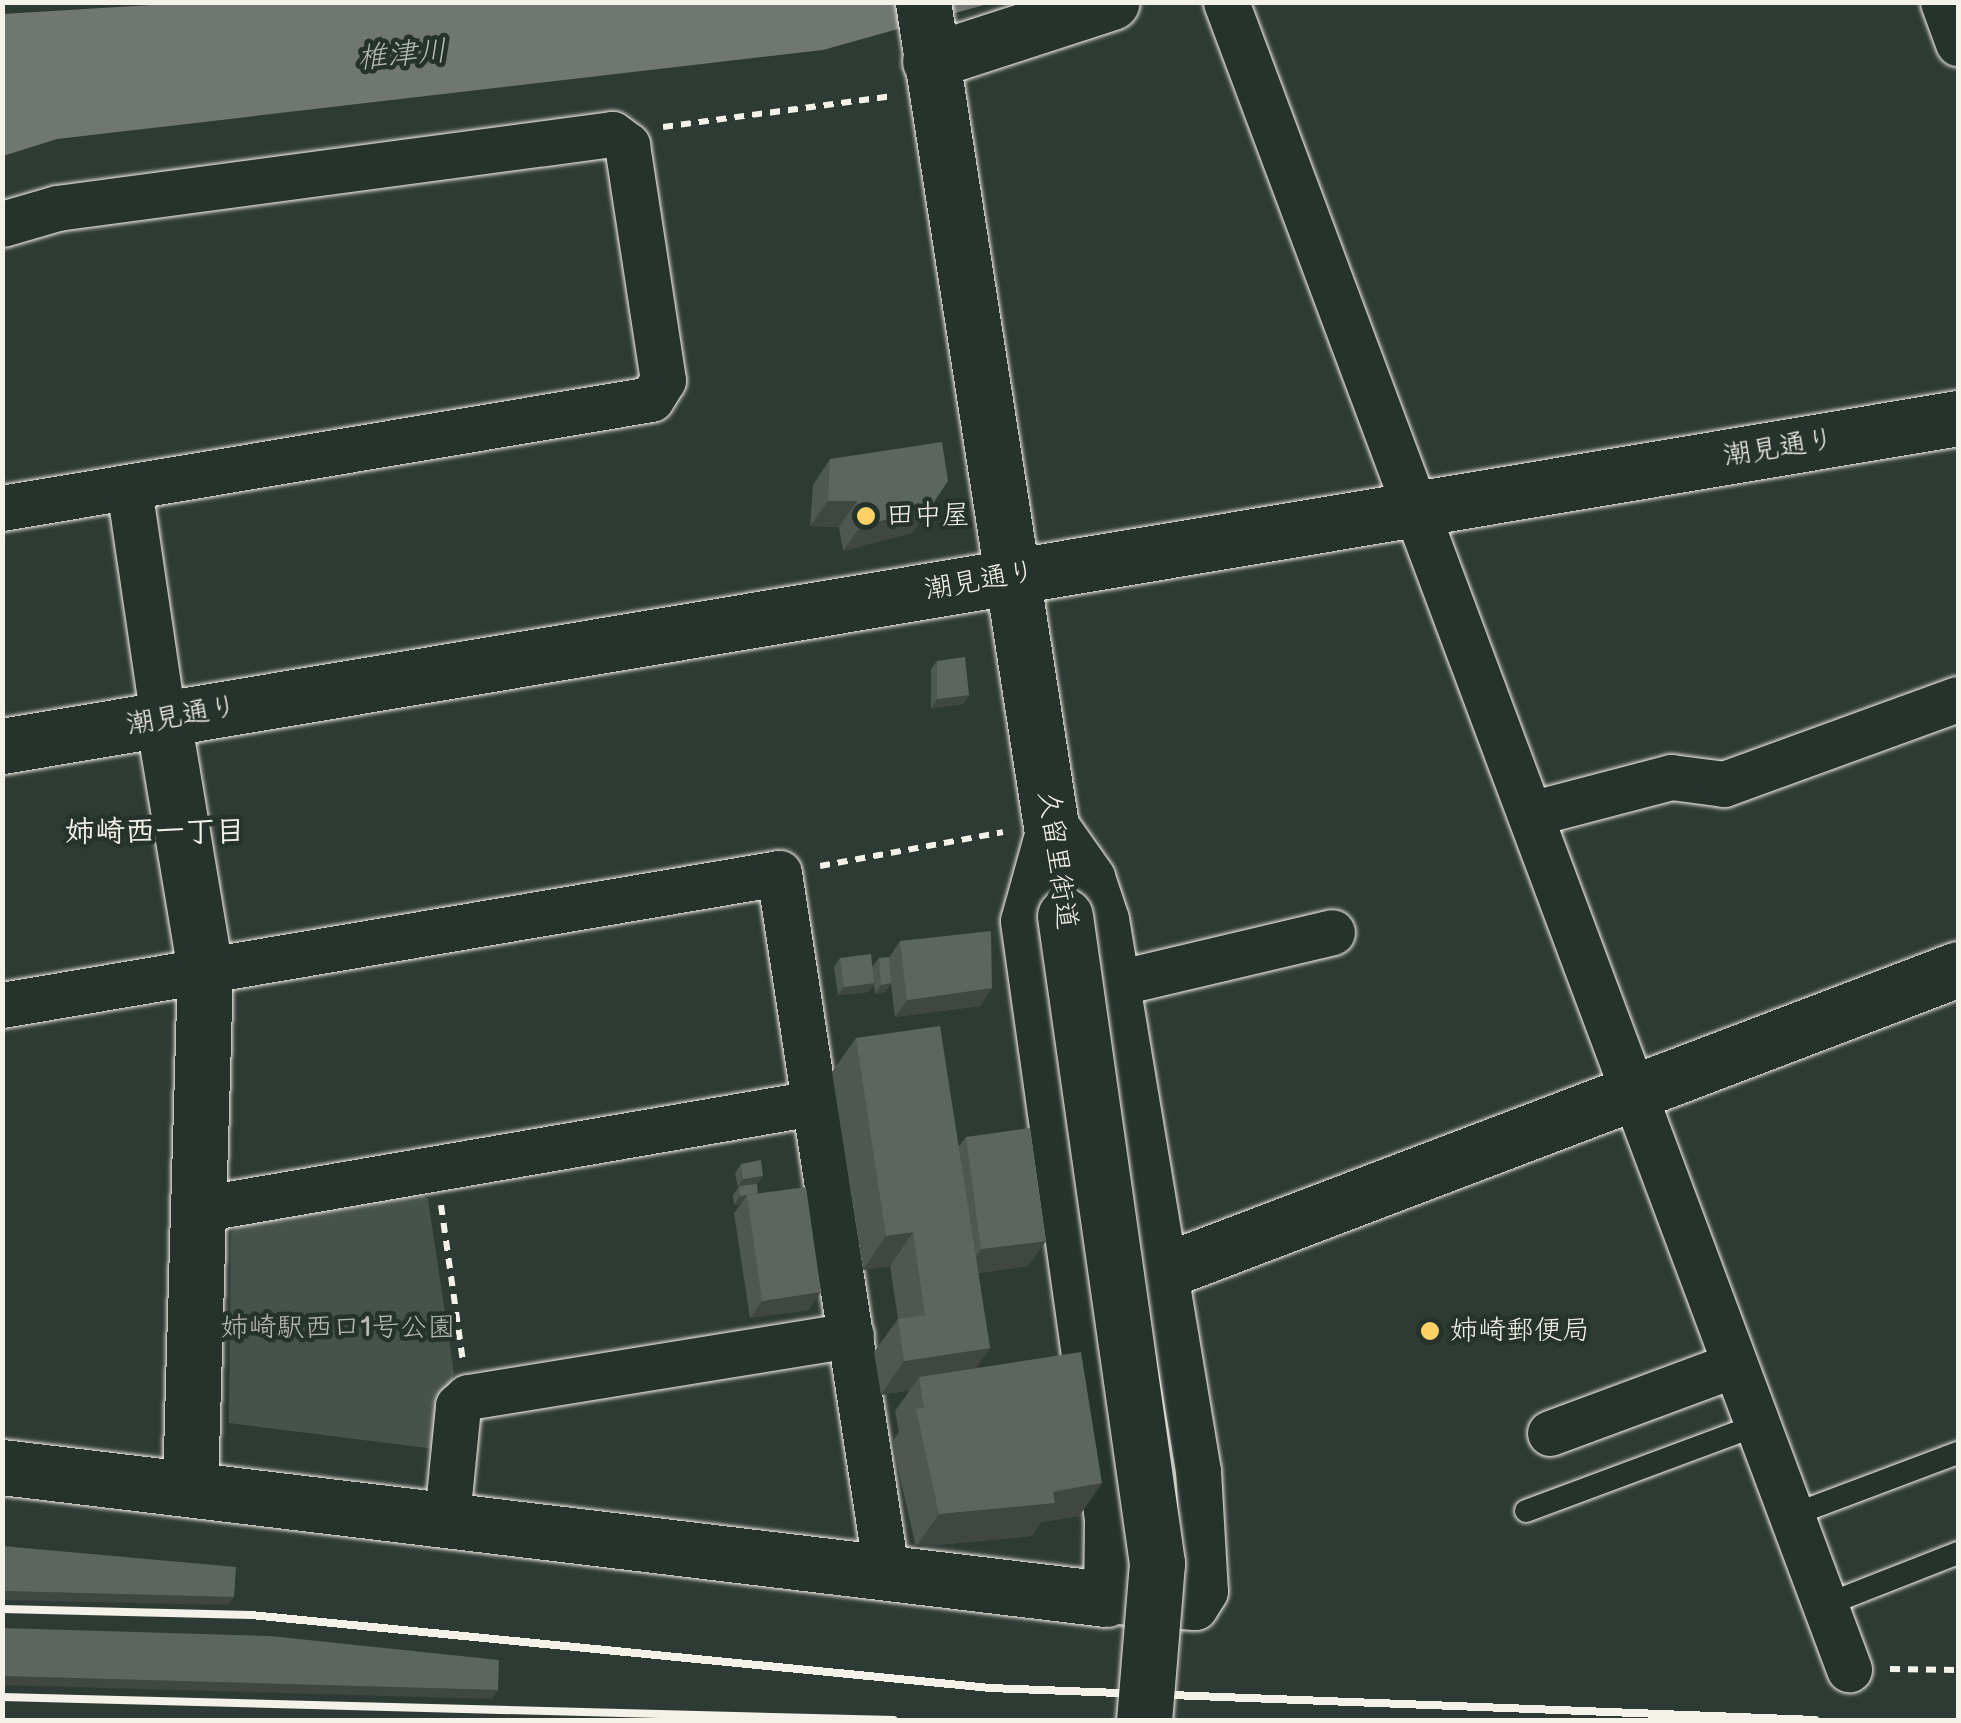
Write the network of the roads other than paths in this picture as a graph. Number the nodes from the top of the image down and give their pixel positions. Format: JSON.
{"nodes":[{"id":1,"x":1112,"y":2,"type":"edge"},
{"id":2,"x":1226,"y":2,"type":"edge"},
{"id":3,"x":1943,"y":2,"type":"edge"},
{"id":4,"x":1958,"y":44,"type":"edge"},
{"id":5,"x":922,"y":46,"type":"edge"},
{"id":6,"x":2,"y":224,"type":"edge"},
{"id":7,"x":1958,"y":418,"type":"edge"},
{"id":8,"x":129,"y":488,"type":"junction"},
{"id":9,"x":2,"y":508,"type":"edge"},
{"id":10,"x":1412,"y":509,"type":"junction"},
{"id":11,"x":1015,"y":575,"type":"junction"},
{"id":12,"x":1958,"y":699,"type":"edge"},
{"id":13,"x":163,"y":719,"type":"junction"},
{"id":14,"x":2,"y":746,"type":"edge"},
{"id":15,"x":1530,"y":814,"type":"junction"},
{"id":16,"x":1027,"y":825,"type":"junction"},
{"id":17,"x":1332,"y":932,"type":"dead end"},
{"id":18,"x":1958,"y":969,"type":"edge"},
{"id":19,"x":206,"y":970,"type":"junction"},
{"id":20,"x":1117,"y":983,"type":"junction"},
{"id":21,"x":2,"y":1005,"type":"edge"},
{"id":22,"x":1631,"y":1090,"type":"junction"},
{"id":23,"x":813,"y":1103,"type":"junction"},
{"id":24,"x":200,"y":1209,"type":"junction"},
{"id":25,"x":1159,"y":1245,"type":"junction"},
{"id":26,"x":851,"y":1335,"type":"junction"},
{"id":27,"x":1734,"y":1365,"type":"junction"},
{"id":28,"x":1757,"y":1425,"type":"junction"},
{"id":29,"x":1550,"y":1433,"type":"dead end"},
{"id":30,"x":1958,"y":1453,"type":"edge"},
{"id":31,"x":2,"y":1466,"type":"edge"},
{"id":32,"x":190,"y":1487,"type":"junction"},
{"id":33,"x":1526,"y":1510,"type":"dead end"},
{"id":34,"x":1790,"y":1516,"type":"junction"},
{"id":35,"x":446,"y":1518,"type":"junction"},
{"id":36,"x":1958,"y":1553,"type":"edge"},
{"id":37,"x":886,"y":1572,"type":"junction"},
{"id":38,"x":1121,"y":1601,"type":"joint"},
{"id":39,"x":1180,"y":1606,"type":"dead end"},
{"id":40,"x":1823,"y":1606,"type":"junction"},
{"id":41,"x":1848,"y":1669,"type":"road end"},
{"id":42,"x":1144,"y":1720,"type":"edge"}],
"edges":[{"from":1,"to":5,"type":"street"},
{"from":2,"to":10,"type":"street"},
{"from":3,"to":4,"type":"street"},
{"from":5,"to":11,"type":"street","name":"久留里街道"},
{"from":6,"to":8,"type":"street"},
{"from":7,"to":10,"type":"street","name":"潮見通り"},
{"from":8,"to":9,"type":"street"},
{"from":8,"to":13,"type":"street"},
{"from":10,"to":11,"type":"street","name":"潮見通り"},
{"from":10,"to":15,"type":"street"},
{"from":11,"to":13,"type":"street","name":"潮見通り"},
{"from":11,"to":16,"type":"street","name":"久留里街道"},
{"from":12,"to":15,"type":"street"},
{"from":13,"to":14,"type":"street","name":"潮見通り"},
{"from":13,"to":19,"type":"street"},
{"from":15,"to":22,"type":"street"},
{"from":16,"to":20,"type":"street"},
{"from":16,"to":38,"type":"street"},
{"from":16,"to":42,"type":"street","name":"久留里街道","bridge":true},
{"from":17,"to":20,"type":"street"},
{"from":18,"to":22,"type":"street"},
{"from":19,"to":21,"type":"street"},
{"from":19,"to":23,"type":"street"},
{"from":19,"to":24,"type":"street"},
{"from":20,"to":25,"type":"street"},
{"from":22,"to":25,"type":"street"},
{"from":22,"to":27,"type":"street"},
{"from":23,"to":24,"type":"street"},
{"from":23,"to":26,"type":"street"},
{"from":24,"to":32,"type":"street"},
{"from":25,"to":39,"type":"street"},
{"from":26,"to":35,"type":"street"},
{"from":26,"to":37,"type":"street"},
{"from":27,"to":28,"type":"street"},
{"from":27,"to":29,"type":"street"},
{"from":28,"to":33,"type":"lane"},
{"from":28,"to":34,"type":"street"},
{"from":30,"to":34,"type":"lane"},
{"from":31,"to":32,"type":"street"},
{"from":32,"to":35,"type":"street"},
{"from":34,"to":40,"type":"street"},
{"from":35,"to":37,"type":"street"},
{"from":36,"to":40,"type":"lane"},
{"from":37,"to":38,"type":"street"},
{"from":40,"to":41,"type":"street"}]}
